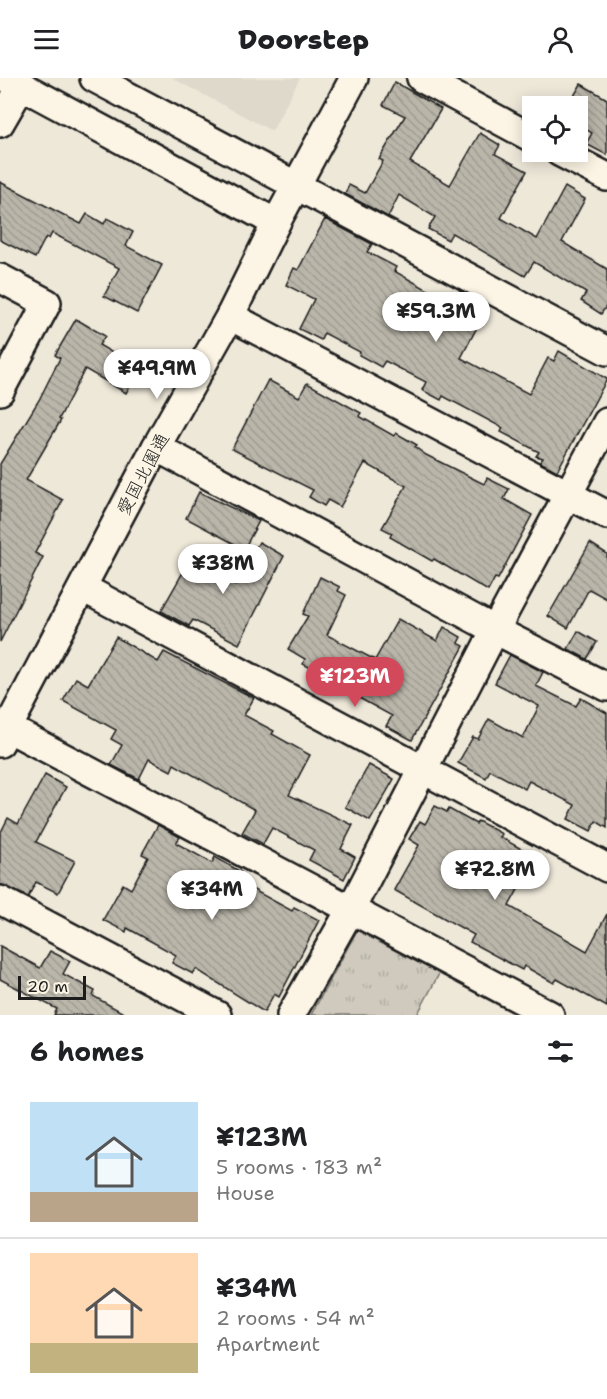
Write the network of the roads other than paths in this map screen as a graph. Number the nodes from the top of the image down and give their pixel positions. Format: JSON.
{"nodes":[{"id":1,"x":94,"y":78,"type":"edge"},
{"id":2,"x":354,"y":78,"type":"edge"},
{"id":3,"x":420,"y":78,"type":"edge"},
{"id":4,"x":14,"y":82,"type":"edge"},
{"id":5,"x":0,"y":123,"type":"edge"},
{"id":6,"x":522,"y":133,"type":"edge"},
{"id":7,"x":578,"y":162,"type":"edge"},
{"id":8,"x":607,"y":177,"type":"edge"},
{"id":9,"x":297,"y":184,"type":"junction"},
{"id":10,"x":276,"y":223,"type":"junction"},
{"id":11,"x":0,"y":278,"type":"edge"},
{"id":12,"x":230,"y":316,"type":"junction"},
{"id":13,"x":607,"y":351,"type":"edge"},
{"id":14,"x":0,"y":391,"type":"edge"},
{"id":15,"x":607,"y":422,"type":"edge"},
{"id":16,"x":156,"y":447,"type":"junction"},
{"id":17,"x":568,"y":495,"type":"junction"},
{"id":18,"x":607,"y":515,"type":"edge"},
{"id":19,"x":83,"y":588,"type":"junction"},
{"id":20,"x":495,"y":630,"type":"junction"},
{"id":21,"x":607,"y":687,"type":"edge"},
{"id":22,"x":4,"y":736,"type":"edge"},
{"id":23,"x":424,"y":771,"type":"junction"},
{"id":24,"x":607,"y":868,"type":"edge"},
{"id":25,"x":0,"y":900,"type":"edge"},
{"id":26,"x":351,"y":909,"type":"junction"},
{"id":27,"x":217,"y":1015,"type":"edge"},
{"id":28,"x":291,"y":1015,"type":"edge"},
{"id":29,"x":550,"y":1015,"type":"edge"}],
"edges":[{"from":1,"to":9,"type":"street"},
{"from":2,"to":9,"type":"street","name":"愛国北園通"},
{"from":3,"to":6,"type":"street"},
{"from":4,"to":5,"type":"street"},
{"from":4,"to":10,"type":"street"},
{"from":7,"to":8,"type":"street"},
{"from":9,"to":10,"type":"street","name":"愛国北園通"},
{"from":9,"to":13,"type":"street"},
{"from":10,"to":12,"type":"street","name":"愛国北園通"},
{"from":11,"to":14,"type":"street"},
{"from":12,"to":16,"type":"street","name":"愛国北園通"},
{"from":12,"to":17,"type":"street"},
{"from":15,"to":17,"type":"street"},
{"from":16,"to":19,"type":"street","name":"愛国北園通"},
{"from":16,"to":20,"type":"street"},
{"from":17,"to":18,"type":"street"},
{"from":17,"to":20,"type":"street"},
{"from":19,"to":22,"type":"street","name":"愛国北園通"},
{"from":19,"to":23,"type":"street"},
{"from":20,"to":21,"type":"street"},
{"from":20,"to":23,"type":"street"},
{"from":22,"to":26,"type":"street"},
{"from":23,"to":24,"type":"street"},
{"from":23,"to":26,"type":"street"},
{"from":25,"to":27,"type":"street"},
{"from":26,"to":28,"type":"street"},
{"from":26,"to":29,"type":"street"}]}
